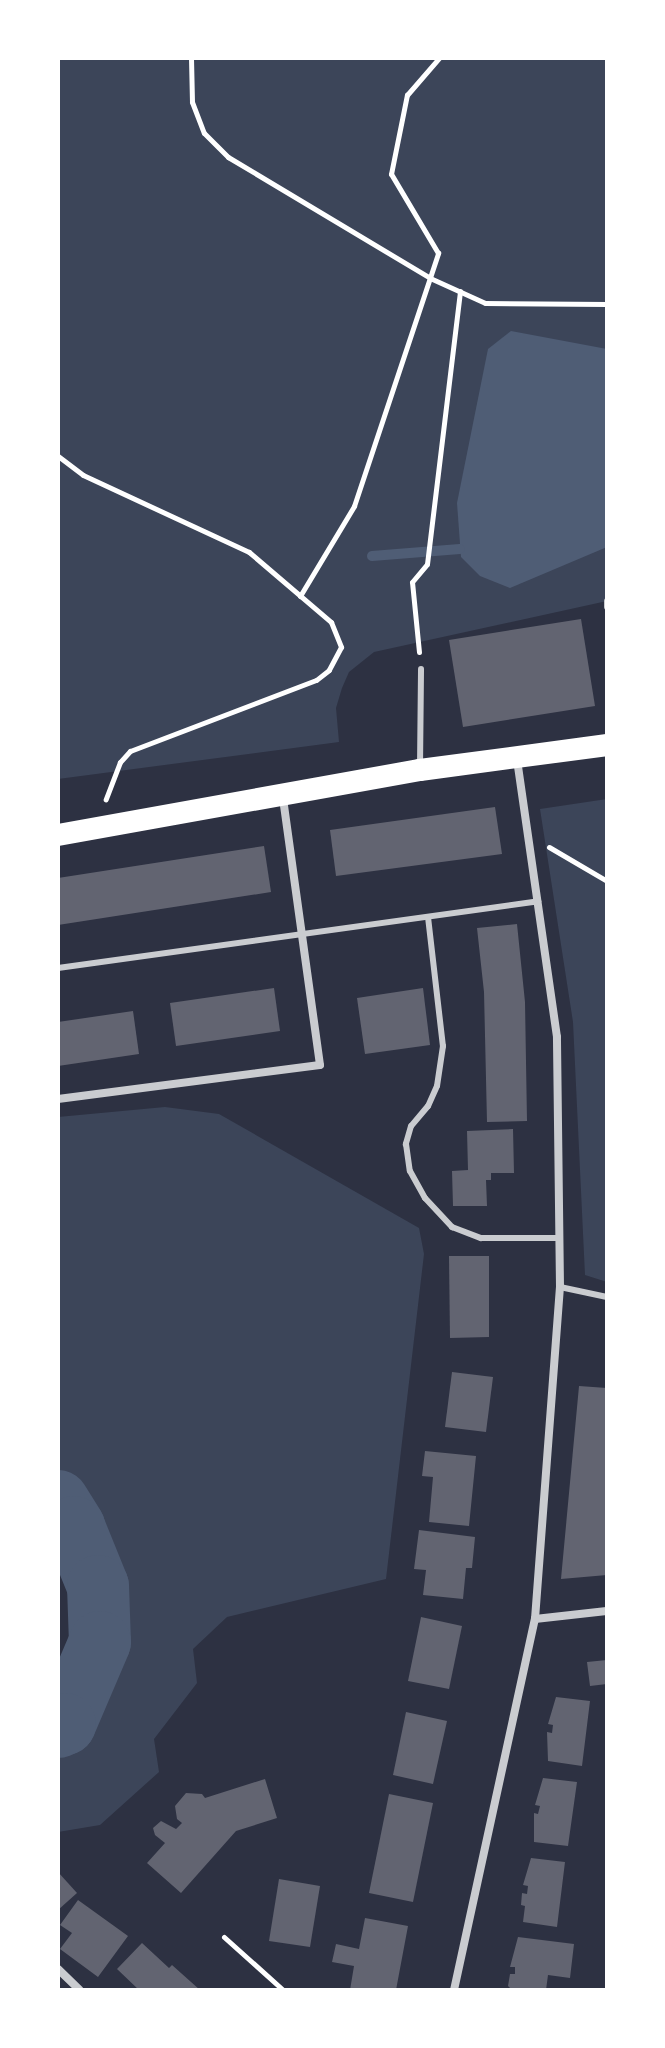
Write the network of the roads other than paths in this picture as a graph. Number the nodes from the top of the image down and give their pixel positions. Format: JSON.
{"nodes":[{"id":1,"x":607,"y":601,"type":"edge"},
{"id":2,"x":607,"y":607,"type":"edge"},
{"id":3,"x":421,"y":669,"type":"road end"},
{"id":4,"x":607,"y":745,"type":"edge"},
{"id":5,"x":516,"y":758,"type":"junction"},
{"id":6,"x":420,"y":770,"type":"junction"},
{"id":7,"x":283,"y":797,"type":"junction"},
{"id":8,"x":58,"y":835,"type":"edge"},
{"id":9,"x":538,"y":901,"type":"junction"},
{"id":10,"x":428,"y":917,"type":"junction"},
{"id":11,"x":303,"y":935,"type":"junction"},
{"id":12,"x":58,"y":968,"type":"edge"},
{"id":13,"x":58,"y":1099,"type":"edge"},
{"id":14,"x":560,"y":1238,"type":"junction"},
{"id":15,"x":560,"y":1287,"type":"junction"},
{"id":16,"x":607,"y":1297,"type":"edge"},
{"id":17,"x":607,"y":1611,"type":"edge"},
{"id":18,"x":535,"y":1619,"type":"junction"},
{"id":19,"x":58,"y":1969,"type":"edge"},
{"id":20,"x":80,"y":1990,"type":"edge"},
{"id":21,"x":454,"y":1990,"type":"edge"}],
"edges":[{"from":1,"to":2,"type":"lane"},
{"from":3,"to":6,"type":"lane"},
{"from":4,"to":5,"type":"highway"},
{"from":5,"to":6,"type":"highway"},
{"from":5,"to":9,"type":"street"},
{"from":6,"to":7,"type":"highway"},
{"from":7,"to":8,"type":"highway"},
{"from":7,"to":11,"type":"street"},
{"from":9,"to":10,"type":"lane"},
{"from":9,"to":14,"type":"street"},
{"from":10,"to":11,"type":"lane"},
{"from":10,"to":14,"type":"lane"},
{"from":11,"to":12,"type":"lane"},
{"from":11,"to":13,"type":"street"},
{"from":14,"to":15,"type":"street"},
{"from":15,"to":16,"type":"lane"},
{"from":15,"to":18,"type":"street"},
{"from":17,"to":18,"type":"street"},
{"from":18,"to":21,"type":"street"},
{"from":19,"to":20,"type":"street"}]}
